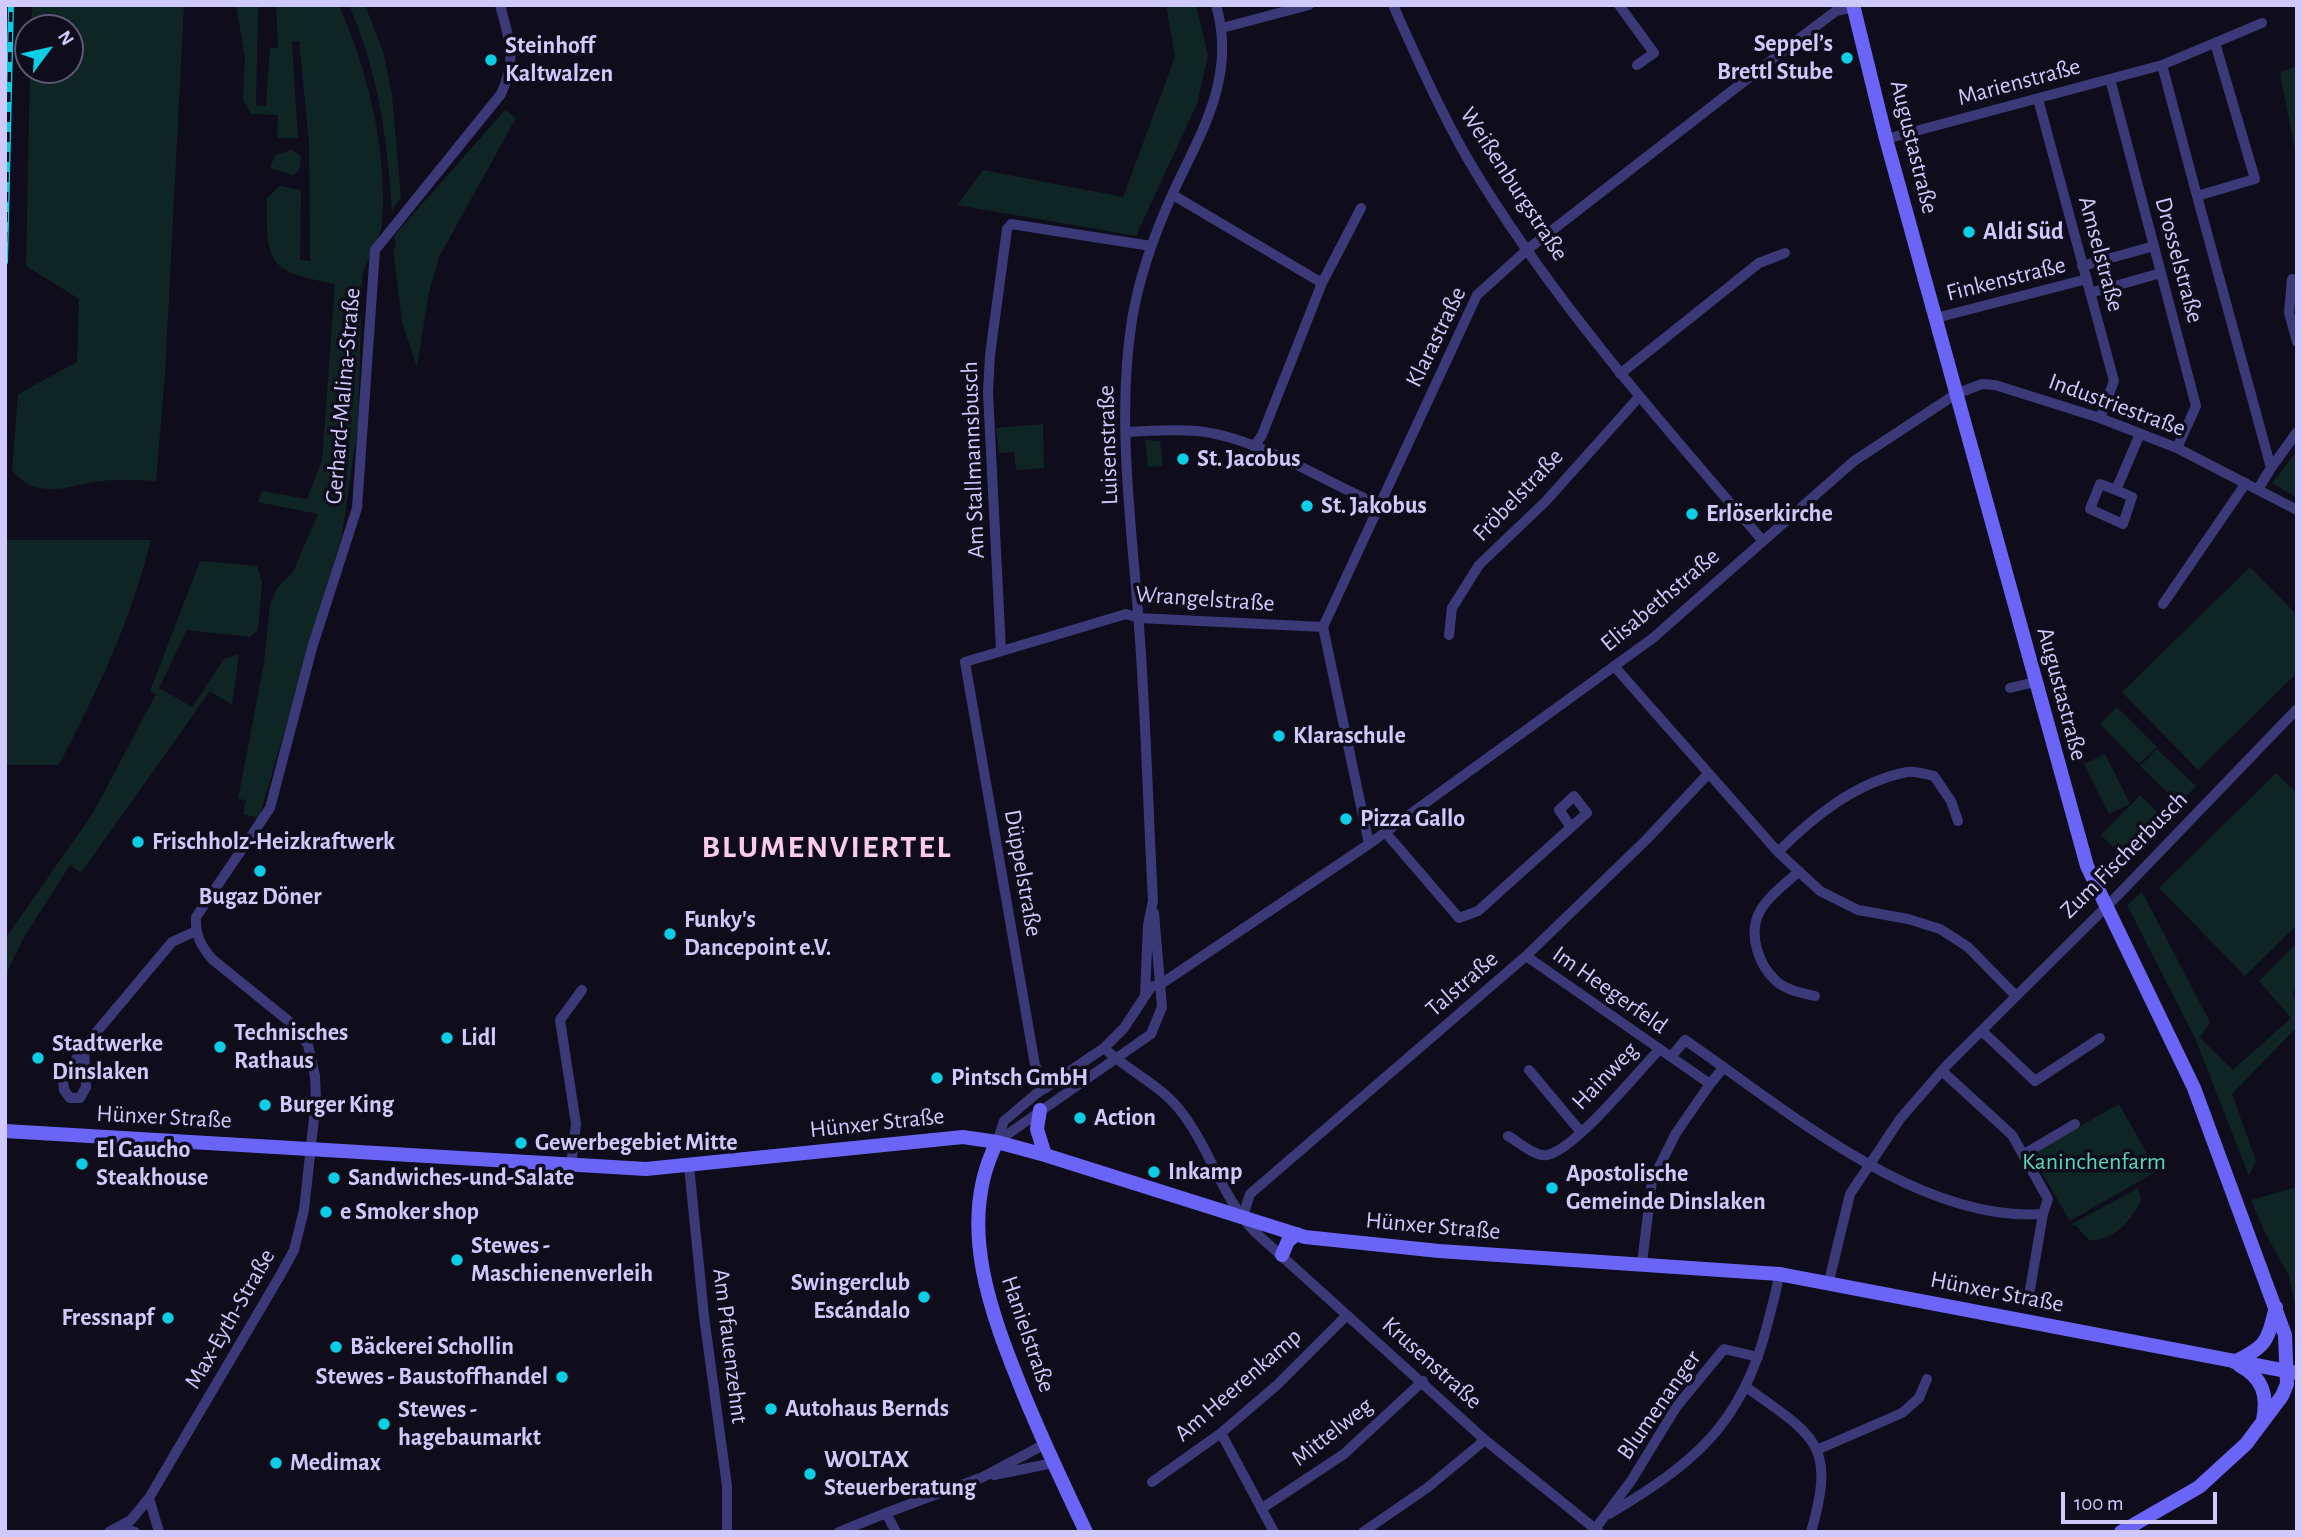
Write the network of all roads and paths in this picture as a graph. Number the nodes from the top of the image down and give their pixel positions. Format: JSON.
{"nodes":[{"id":1,"x":500,"y":5,"type":"edge"},
{"id":2,"x":1216,"y":5,"type":"edge"},
{"id":3,"x":1310,"y":5,"type":"edge"},
{"id":4,"x":1393,"y":5,"type":"edge"},
{"id":5,"x":1619,"y":5,"type":"edge"},
{"id":6,"x":1853,"y":6,"type":"edge"},
{"id":7,"x":2262,"y":23,"type":"dead end"},
{"id":8,"x":1222,"y":28,"type":"junction"},
{"id":9,"x":2215,"y":43,"type":"junction"},
{"id":10,"x":1637,"y":65,"type":"dead end"},
{"id":11,"x":2162,"y":65,"type":"junction"},
{"id":12,"x":2110,"y":79,"type":"junction"},
{"id":13,"x":2038,"y":99,"type":"junction"},
{"id":14,"x":1886,"y":139,"type":"junction"},
{"id":15,"x":1172,"y":195,"type":"junction"},
{"id":16,"x":2197,"y":196,"type":"junction"},
{"id":17,"x":1361,"y":208,"type":"dead end"},
{"id":18,"x":1151,"y":246,"type":"junction"},
{"id":19,"x":2154,"y":246,"type":"junction"},
{"id":20,"x":1528,"y":248,"type":"junction"},
{"id":21,"x":1785,"y":253,"type":"dead end"},
{"id":22,"x":2082,"y":266,"type":"junction"},
{"id":23,"x":2161,"y":273,"type":"junction"},
{"id":24,"x":2087,"y":279,"type":"junction"},
{"id":25,"x":2292,"y":279,"type":"dead end"},
{"id":26,"x":1322,"y":283,"type":"junction"},
{"id":27,"x":2090,"y":293,"type":"junction"},
{"id":28,"x":1936,"y":318,"type":"junction"},
{"id":29,"x":2297,"y":342,"type":"edge"},
{"id":30,"x":1620,"y":374,"type":"junction"},
{"id":31,"x":1956,"y":394,"type":"junction"},
{"id":32,"x":1639,"y":397,"type":"junction"},
{"id":33,"x":2100,"y":418,"type":"junction"},
{"id":34,"x":1127,"y":432,"type":"junction"},
{"id":35,"x":2297,"y":432,"type":"edge"},
{"id":36,"x":2140,"y":433,"type":"junction"},
{"id":37,"x":1254,"y":447,"type":"junction"},
{"id":38,"x":2177,"y":448,"type":"junction"},
{"id":39,"x":2271,"y":468,"type":"junction"},
{"id":40,"x":2246,"y":483,"type":"junction"},
{"id":41,"x":2258,"y":489,"type":"junction"},
{"id":42,"x":2116,"y":490,"type":"junction"},
{"id":43,"x":1380,"y":505,"type":"junction"},
{"id":44,"x":2297,"y":510,"type":"edge"},
{"id":45,"x":1763,"y":541,"type":"junction"},
{"id":46,"x":2163,"y":604,"type":"dead end"},
{"id":47,"x":1139,"y":618,"type":"junction"},
{"id":48,"x":1323,"y":627,"type":"junction"},
{"id":49,"x":1449,"y":635,"type":"dead end"},
{"id":50,"x":1001,"y":650,"type":"junction"},
{"id":51,"x":965,"y":662,"type":"joint"},
{"id":52,"x":1614,"y":666,"type":"junction"},
{"id":53,"x":2035,"y":682,"type":"junction"},
{"id":54,"x":2010,"y":688,"type":"dead end"},
{"id":55,"x":2297,"y":709,"type":"edge"},
{"id":56,"x":1708,"y":774,"type":"junction"},
{"id":57,"x":1958,"y":821,"type":"dead end"},
{"id":58,"x":1571,"y":827,"type":"dead end"},
{"id":59,"x":1385,"y":832,"type":"junction"},
{"id":60,"x":1369,"y":844,"type":"junction"},
{"id":61,"x":1778,"y":852,"type":"junction"},
{"id":62,"x":1800,"y":871,"type":"junction"},
{"id":63,"x":1153,"y":901,"type":"junction"},
{"id":64,"x":2105,"y":908,"type":"junction"},
{"id":65,"x":196,"y":931,"type":"junction"},
{"id":66,"x":1526,"y":956,"type":"junction"},
{"id":67,"x":1161,"y":984,"type":"junction"},
{"id":68,"x":582,"y":990,"type":"dead end"},
{"id":69,"x":1145,"y":996,"type":"junction"},
{"id":70,"x":1815,"y":996,"type":"dead end"},
{"id":71,"x":2016,"y":996,"type":"junction"},
{"id":72,"x":1982,"y":1031,"type":"junction"},
{"id":73,"x":2100,"y":1038,"type":"dead end"},
{"id":74,"x":84,"y":1046,"type":"junction"},
{"id":75,"x":1104,"y":1048,"type":"junction"},
{"id":76,"x":1659,"y":1050,"type":"junction"},
{"id":77,"x":1671,"y":1057,"type":"junction"},
{"id":78,"x":1117,"y":1060,"type":"junction"},
{"id":79,"x":1724,"y":1067,"type":"junction"},
{"id":80,"x":1529,"y":1070,"type":"dead end"},
{"id":81,"x":1942,"y":1071,"type":"junction"},
{"id":82,"x":1710,"y":1084,"type":"junction"},
{"id":83,"x":1046,"y":1088,"type":"junction"},
{"id":84,"x":1040,"y":1110,"type":"junction"},
{"id":85,"x":2075,"y":1124,"type":"dead end"},
{"id":86,"x":5,"y":1131,"type":"edge"},
{"id":87,"x":1580,"y":1131,"type":"junction"},
{"id":88,"x":1508,"y":1136,"type":"dead end"},
{"id":89,"x":997,"y":1142,"type":"junction"},
{"id":90,"x":310,"y":1148,"type":"junction"},
{"id":91,"x":2024,"y":1154,"type":"junction"},
{"id":92,"x":1045,"y":1155,"type":"junction"},
{"id":93,"x":571,"y":1165,"type":"junction"},
{"id":94,"x":689,"y":1166,"type":"junction"},
{"id":95,"x":1868,"y":1166,"type":"junction"},
{"id":96,"x":1224,"y":1190,"type":"junction"},
{"id":97,"x":1250,"y":1194,"type":"junction"},
{"id":98,"x":2043,"y":1214,"type":"junction"},
{"id":99,"x":1242,"y":1219,"type":"junction"},
{"id":100,"x":1297,"y":1234,"type":"junction"},
{"id":101,"x":1282,"y":1255,"type":"junction"},
{"id":102,"x":1642,"y":1264,"type":"junction"},
{"id":103,"x":1779,"y":1274,"type":"junction"},
{"id":104,"x":1829,"y":1281,"type":"junction"},
{"id":105,"x":2028,"y":1301,"type":"dead end"},
{"id":106,"x":2276,"y":1305,"type":"junction"},
{"id":107,"x":1347,"y":1315,"type":"junction"},
{"id":108,"x":1758,"y":1357,"type":"junction"},
{"id":109,"x":2234,"y":1362,"type":"junction"},
{"id":110,"x":2292,"y":1373,"type":"edge"},
{"id":111,"x":1927,"y":1379,"type":"dead end"},
{"id":112,"x":1423,"y":1381,"type":"junction"},
{"id":113,"x":1746,"y":1387,"type":"junction"},
{"id":114,"x":2262,"y":1425,"type":"junction"},
{"id":115,"x":1221,"y":1433,"type":"junction"},
{"id":116,"x":1485,"y":1440,"type":"junction"},
{"id":117,"x":1045,"y":1444,"type":"junction"},
{"id":118,"x":1819,"y":1449,"type":"junction"},
{"id":119,"x":1053,"y":1463,"type":"junction"},
{"id":120,"x":983,"y":1477,"type":"junction"},
{"id":121,"x":1152,"y":1482,"type":"dead end"},
{"id":122,"x":149,"y":1499,"type":"junction"},
{"id":123,"x":1261,"y":1509,"type":"junction"},
{"id":124,"x":886,"y":1513,"type":"junction"},
{"id":125,"x":1609,"y":1514,"type":"junction"},
{"id":126,"x":121,"y":1526,"type":"junction"},
{"id":127,"x":1597,"y":1530,"type":"edge"},
{"id":128,"x":109,"y":1532,"type":"edge"},
{"id":129,"x":135,"y":1532,"type":"edge"},
{"id":130,"x":159,"y":1532,"type":"edge"},
{"id":131,"x":727,"y":1532,"type":"edge"},
{"id":132,"x":839,"y":1532,"type":"edge"},
{"id":133,"x":896,"y":1532,"type":"edge"},
{"id":134,"x":1086,"y":1532,"type":"edge"},
{"id":135,"x":1274,"y":1532,"type":"edge"},
{"id":136,"x":1363,"y":1532,"type":"edge"},
{"id":137,"x":1811,"y":1532,"type":"edge"},
{"id":138,"x":2121,"y":1532,"type":"edge"}],
"edges":[{"from":1,"to":65,"type":"street","name":"Gerhard-Malina-Straße"},
{"from":2,"to":8,"type":"street","name":"Luisenstraße"},
{"from":3,"to":8,"type":"street"},
{"from":4,"to":20,"type":"street","name":"Weißenburgstraße"},
{"from":5,"to":10,"type":"street"},
{"from":6,"to":14,"type":"main road","name":"Augustastraße"},
{"from":6,"to":20,"type":"street","name":"Klarastraße"},
{"from":7,"to":9,"type":"street","name":"Marienstraße"},
{"from":8,"to":15,"type":"street","name":"Luisenstraße"},
{"from":9,"to":11,"type":"street","name":"Marienstraße"},
{"from":9,"to":16,"type":"street"},
{"from":11,"to":12,"type":"street","name":"Marienstraße"},
{"from":11,"to":16,"type":"street"},
{"from":12,"to":13,"type":"street","name":"Marienstraße"},
{"from":12,"to":19,"type":"street","name":"Drosselstraße"},
{"from":13,"to":14,"type":"street","name":"Marienstraße"},
{"from":13,"to":22,"type":"street","name":"Amselstraße"},
{"from":14,"to":28,"type":"main road","name":"Augustastraße"},
{"from":15,"to":18,"type":"street","name":"Luisenstraße"},
{"from":15,"to":26,"type":"street"},
{"from":16,"to":39,"type":"street"},
{"from":17,"to":26,"type":"street"},
{"from":18,"to":34,"type":"street","name":"Luisenstraße"},
{"from":18,"to":50,"type":"street","name":"Am Stallmannsbusch"},
{"from":19,"to":22,"type":"street"},
{"from":19,"to":23,"type":"street","name":"Drosselstraße"},
{"from":20,"to":30,"type":"street","name":"Weißenburgstraße"},
{"from":20,"to":43,"type":"street","name":"Klarastraße"},
{"from":21,"to":30,"type":"street"},
{"from":22,"to":24,"type":"street","name":"Amselstraße"},
{"from":23,"to":27,"type":"street"},
{"from":23,"to":38,"type":"street","name":"Drosselstraße"},
{"from":24,"to":27,"type":"street","name":"Amselstraße"},
{"from":24,"to":28,"type":"street","name":"Finkenstraße"},
{"from":25,"to":29,"type":"street"},
{"from":26,"to":37,"type":"street"},
{"from":27,"to":33,"type":"street","name":"Amselstraße"},
{"from":28,"to":31,"type":"main road","name":"Augustastraße"},
{"from":30,"to":32,"type":"street","name":"Weißenburgstraße"},
{"from":31,"to":33,"type":"street","name":"Industriestraße"},
{"from":31,"to":45,"type":"street","name":"Elisabethstraße"},
{"from":31,"to":53,"type":"main road","name":"Augustastraße"},
{"from":32,"to":45,"type":"street","name":"Weißenburgstraße"},
{"from":32,"to":49,"type":"street","name":"Fröbelstraße"},
{"from":33,"to":36,"type":"street","name":"Industriestraße"},
{"from":34,"to":37,"type":"street"},
{"from":34,"to":47,"type":"street","name":"Luisenstraße"},
{"from":35,"to":39,"type":"street"},
{"from":36,"to":38,"type":"street","name":"Industriestraße"},
{"from":36,"to":42,"type":"street"},
{"from":37,"to":43,"type":"street"},
{"from":38,"to":40,"type":"street","name":"Industriestraße"},
{"from":39,"to":41,"type":"street"},
{"from":40,"to":41,"type":"street","name":"Industriestraße"},
{"from":40,"to":46,"type":"street"},
{"from":41,"to":44,"type":"street","name":"Industriestraße"},
{"from":42,"to":42,"type":"street"},
{"from":43,"to":48,"type":"street","name":"Klarastraße"},
{"from":45,"to":52,"type":"street","name":"Elisabethstraße"},
{"from":47,"to":48,"type":"street","name":"Wrangelstraße"},
{"from":47,"to":50,"type":"street","name":"Wrangelstraße"},
{"from":47,"to":63,"type":"street","name":"Luisenstraße"},
{"from":48,"to":60,"type":"street"},
{"from":50,"to":51,"type":"street","name":"Wrangelstraße"},
{"from":51,"to":83,"type":"street","name":"Düppelstraße"},
{"from":52,"to":56,"type":"street"},
{"from":52,"to":59,"type":"street","name":"Elisabethstraße"},
{"from":53,"to":54,"type":"street"},
{"from":53,"to":64,"type":"main road","name":"Augustastraße"},
{"from":55,"to":64,"type":"street","name":"Zum Fischerbusch"},
{"from":56,"to":61,"type":"street"},
{"from":56,"to":66,"type":"street","name":"Talstraße"},
{"from":57,"to":61,"type":"street"},
{"from":58,"to":59,"type":"street"},
{"from":59,"to":60,"type":"street","name":"Elisabethstraße"},
{"from":60,"to":67,"type":"street","name":"Elisabethstraße"},
{"from":61,"to":62,"type":"street"},
{"from":62,"to":70,"type":"street"},
{"from":62,"to":71,"type":"street"},
{"from":63,"to":67,"type":"street","name":"Luisenstraße"},
{"from":63,"to":69,"type":"street","name":"Luisenstraße"},
{"from":64,"to":71,"type":"street","name":"Zum Fischerbusch"},
{"from":64,"to":106,"type":"main road","name":"Augustastraße"},
{"from":65,"to":74,"type":"street"},
{"from":65,"to":90,"type":"street"},
{"from":66,"to":76,"type":"street","name":"Im Heegerfeld"},
{"from":66,"to":97,"type":"street","name":"Talstraße"},
{"from":67,"to":69,"type":"street"},
{"from":67,"to":78,"type":"street","name":"Luisenstraße"},
{"from":68,"to":93,"type":"street"},
{"from":69,"to":75,"type":"street"},
{"from":71,"to":72,"type":"street","name":"Zum Fischerbusch"},
{"from":72,"to":73,"type":"street"},
{"from":72,"to":81,"type":"street","name":"Zum Fischerbusch"},
{"from":74,"to":74,"type":"street"},
{"from":75,"to":78,"type":"street"},
{"from":75,"to":83,"type":"street"},
{"from":76,"to":77,"type":"street","name":"Im Heegerfeld"},
{"from":76,"to":87,"type":"street","name":"Hainweg"},
{"from":77,"to":79,"type":"street","name":"Im Heegerfeld"},
{"from":77,"to":82,"type":"street","name":"Im Heegerfeld"},
{"from":78,"to":84,"type":"street","name":"Luisenstraße"},
{"from":78,"to":96,"type":"street"},
{"from":79,"to":82,"type":"street"},
{"from":79,"to":95,"type":"street","name":"Im Heegerfeld"},
{"from":80,"to":87,"type":"street","name":"Hainweg"},
{"from":81,"to":91,"type":"street"},
{"from":81,"to":95,"type":"street","name":"Zum Fischerbusch"},
{"from":82,"to":102,"type":"street"},
{"from":83,"to":89,"type":"street"},
{"from":84,"to":89,"type":"street","name":"Luisenstraße"},
{"from":84,"to":92,"type":"main road"},
{"from":85,"to":91,"type":"street"},
{"from":86,"to":90,"type":"main road","name":"Hünxer Straße"},
{"from":87,"to":88,"type":"street","name":"Hainweg"},
{"from":89,"to":92,"type":"main road","name":"Hünxer Straße"},
{"from":89,"to":94,"type":"main road","name":"Hünxer Straße"},
{"from":89,"to":117,"type":"main road","name":"Hanielstraße"},
{"from":90,"to":93,"type":"main road","name":"Hünxer Straße"},
{"from":90,"to":122,"type":"street","name":"Max-Eyth-Straße"},
{"from":91,"to":98,"type":"street"},
{"from":92,"to":99,"type":"main road","name":"Hünxer Straße"},
{"from":93,"to":94,"type":"main road","name":"Hünxer Straße"},
{"from":94,"to":131,"type":"street","name":"Am Pfauenzehnt"},
{"from":95,"to":98,"type":"street","name":"Im Heegerfeld"},
{"from":95,"to":104,"type":"street","name":"Zum Fischerbusch"},
{"from":96,"to":97,"type":"street"},
{"from":96,"to":99,"type":"street"},
{"from":97,"to":99,"type":"street"},
{"from":98,"to":105,"type":"street"},
{"from":99,"to":100,"type":"main road","name":"Hünxer Straße"},
{"from":99,"to":101,"type":"street","name":"Krusenstraße"},
{"from":100,"to":101,"type":"main road"},
{"from":100,"to":102,"type":"main road","name":"Hünxer Straße"},
{"from":101,"to":107,"type":"street","name":"Krusenstraße"},
{"from":102,"to":103,"type":"main road","name":"Hünxer Straße"},
{"from":103,"to":104,"type":"main road","name":"Hünxer Straße"},
{"from":103,"to":108,"type":"street","name":"Blumenanger"},
{"from":104,"to":109,"type":"main road","name":"Hünxer Straße"},
{"from":106,"to":109,"type":"main road"},
{"from":106,"to":110,"type":"main road","name":"Augustastraße"},
{"from":107,"to":112,"type":"street","name":"Krusenstraße"},
{"from":107,"to":115,"type":"street","name":"Am Heerenkamp"},
{"from":108,"to":113,"type":"street","name":"Blumenanger"},
{"from":108,"to":125,"type":"street","name":"Blumenanger"},
{"from":109,"to":110,"type":"main road","name":"Hünxer Straße"},
{"from":109,"to":114,"type":"main road"},
{"from":110,"to":114,"type":"main road"},
{"from":111,"to":118,"type":"street"},
{"from":112,"to":116,"type":"street","name":"Krusenstraße"},
{"from":112,"to":123,"type":"street","name":"Mittelweg"},
{"from":113,"to":118,"type":"street"},
{"from":113,"to":125,"type":"street","name":"Blumenanger"},
{"from":114,"to":138,"type":"main road"},
{"from":115,"to":121,"type":"street","name":"Am Heerenkamp"},
{"from":115,"to":123,"type":"street"},
{"from":116,"to":127,"type":"street","name":"Krusenstraße"},
{"from":116,"to":136,"type":"street"},
{"from":117,"to":119,"type":"main road","name":"Hanielstraße"},
{"from":117,"to":120,"type":"street"},
{"from":118,"to":137,"type":"street"},
{"from":119,"to":120,"type":"street"},
{"from":119,"to":134,"type":"main road","name":"Hanielstraße"},
{"from":120,"to":124,"type":"street"},
{"from":122,"to":126,"type":"street","name":"Max-Eyth-Straße"},
{"from":122,"to":130,"type":"street"},
{"from":123,"to":135,"type":"street"},
{"from":124,"to":132,"type":"street"},
{"from":124,"to":133,"type":"street"},
{"from":125,"to":127,"type":"street","name":"Blumenanger"},
{"from":126,"to":128,"type":"street","name":"Max-Eyth-Straße"},
{"from":126,"to":129,"type":"street"}]}
